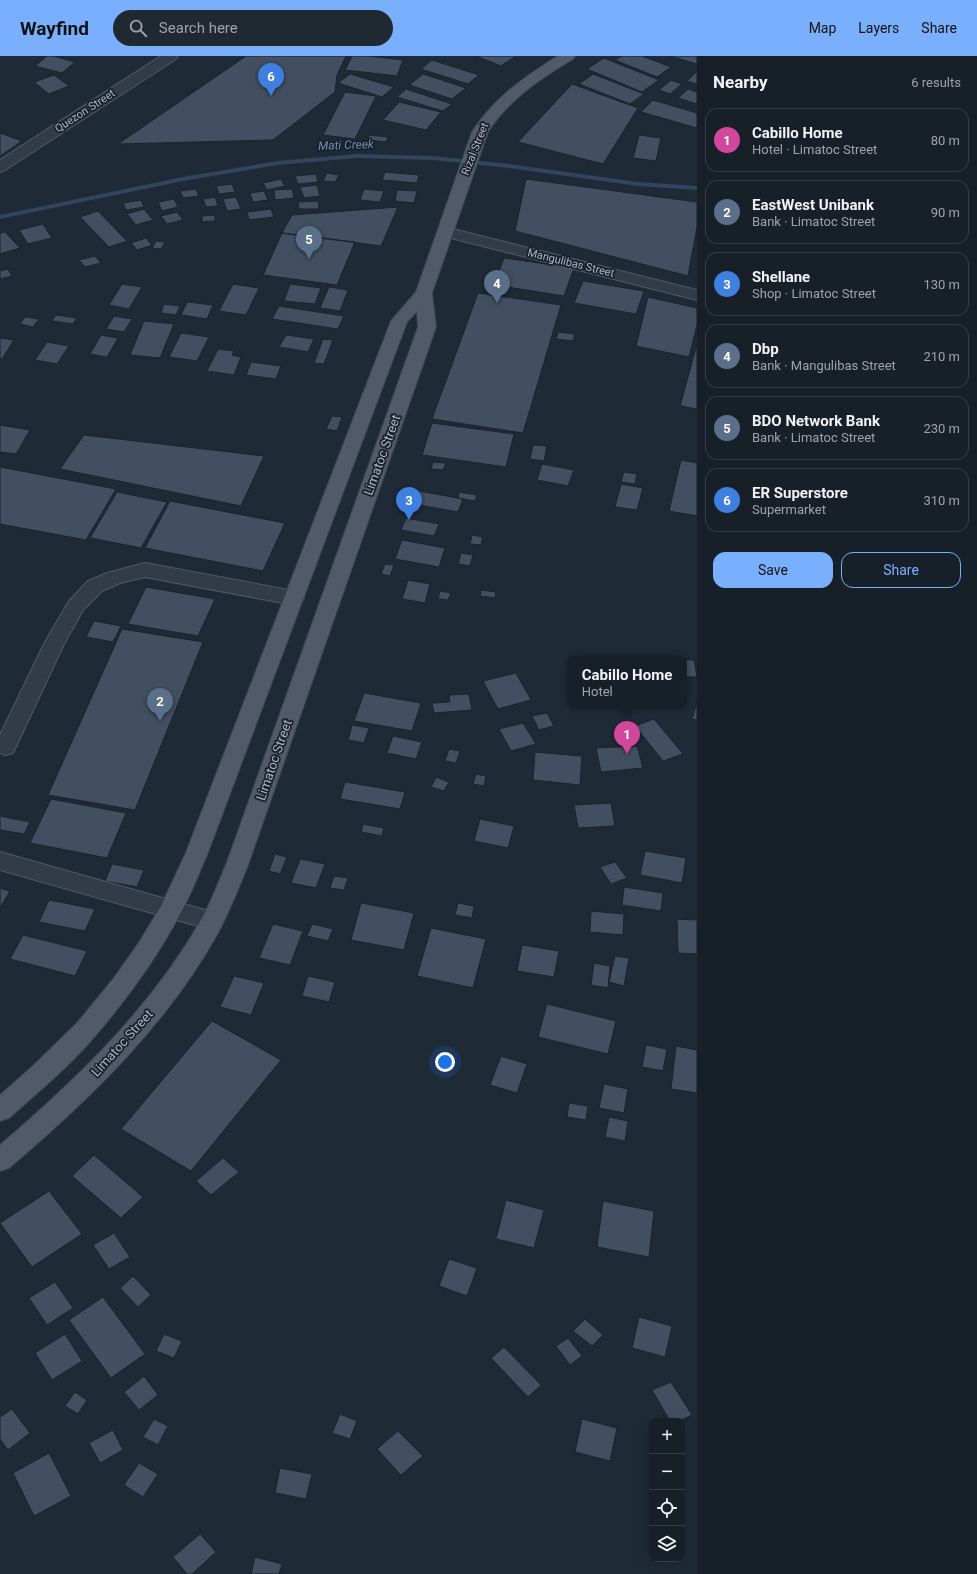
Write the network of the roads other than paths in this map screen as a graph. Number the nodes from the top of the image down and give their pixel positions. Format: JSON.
{"nodes":[{"id":1,"x":170,"y":56,"type":"edge"},
{"id":2,"x":568,"y":56,"type":"edge"},
{"id":3,"x":2,"y":164,"type":"edge"},
{"id":4,"x":445,"y":232,"type":"junction"},
{"id":5,"x":424,"y":293,"type":"junction"},
{"id":6,"x":697,"y":295,"type":"edge"},
{"id":7,"x":296,"y":593,"type":"junction"},
{"id":8,"x":333,"y":593,"type":"junction"},
{"id":9,"x":4,"y":747,"type":"dead end"},
{"id":10,"x":0,"y":862,"type":"edge"},
{"id":11,"x":171,"y":910,"type":"junction"},
{"id":12,"x":212,"y":921,"type":"junction"},
{"id":13,"x":0,"y":1110,"type":"edge"},
{"id":14,"x":0,"y":1160,"type":"edge"}],
"edges":[{"from":1,"to":3,"type":"street","name":"Quezon Street"},
{"from":2,"to":4,"type":"main road","name":"Rizal Street"},
{"from":4,"to":5,"type":"main road","name":"Limatoc Street"},
{"from":4,"to":6,"type":"street","name":"Mangulibas Street"},
{"from":5,"to":7,"type":"main road","name":"Limatoc Street"},
{"from":5,"to":8,"type":"main road","name":"Limatoc Street"},
{"from":7,"to":8,"type":"main road"},
{"from":7,"to":9,"type":"street"},
{"from":7,"to":11,"type":"main road","name":"Limatoc Street"},
{"from":8,"to":12,"type":"main road","name":"Limatoc Street"},
{"from":10,"to":11,"type":"street"},
{"from":11,"to":12,"type":"street"},
{"from":11,"to":13,"type":"main road","name":"Limatoc Street"},
{"from":12,"to":14,"type":"main road","name":"Limatoc Street"}]}
